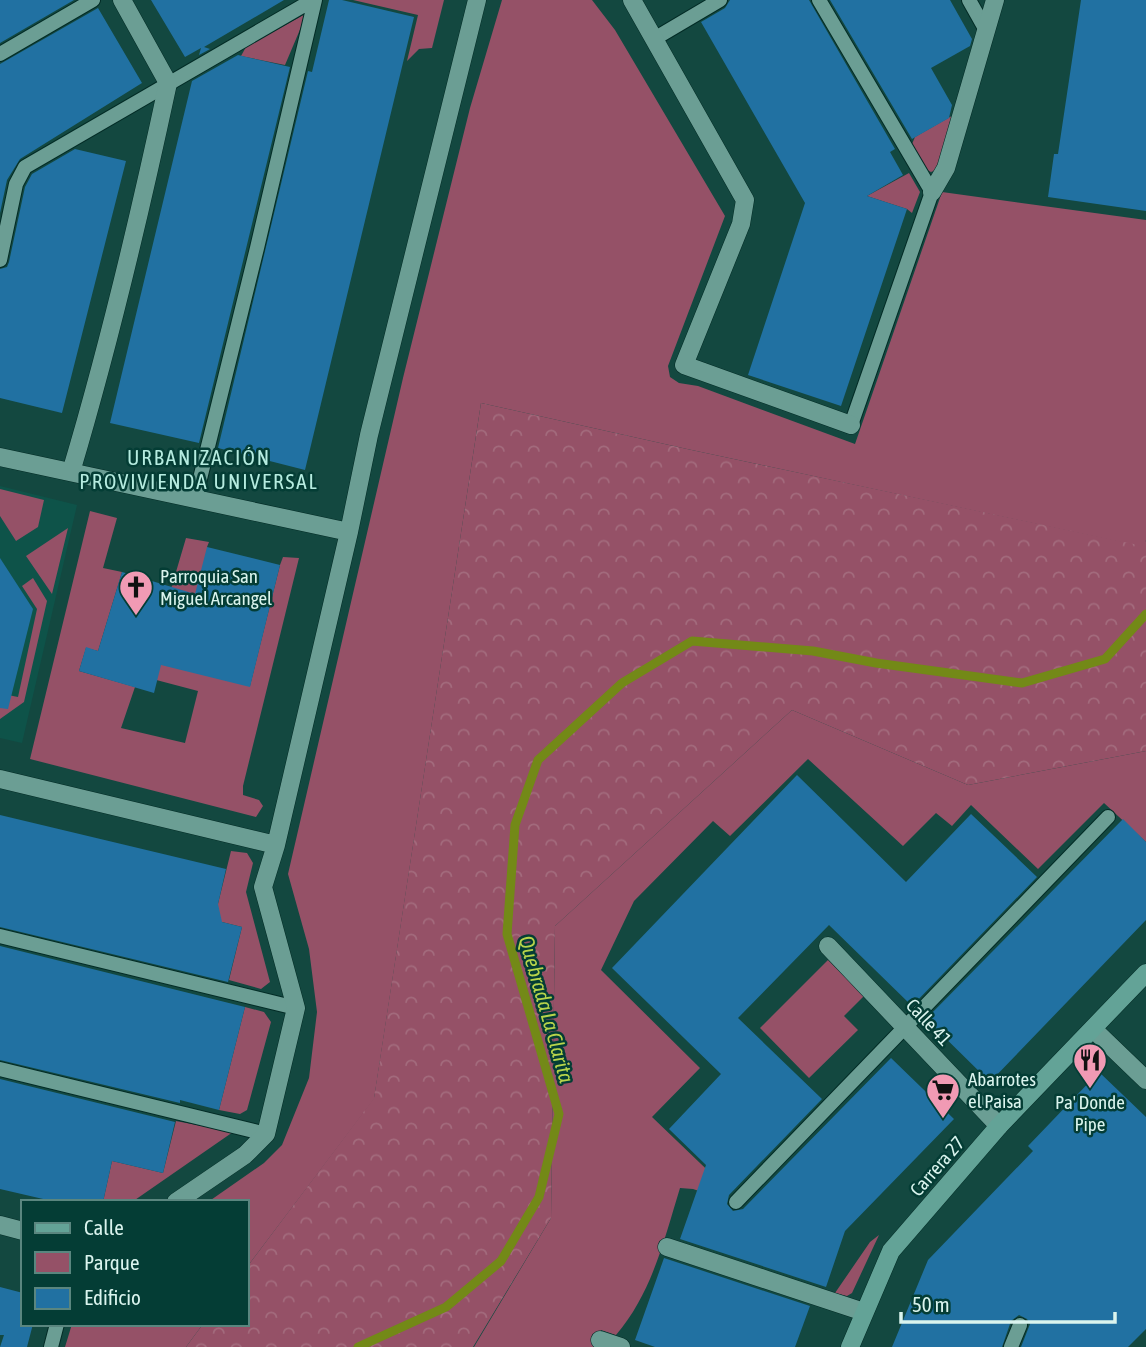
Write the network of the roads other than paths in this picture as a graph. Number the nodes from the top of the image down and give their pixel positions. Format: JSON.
{"nodes":[{"id":1,"x":93,"y":0,"type":"edge"},
{"id":2,"x":122,"y":0,"type":"edge"},
{"id":3,"x":314,"y":0,"type":"edge"},
{"id":4,"x":477,"y":0,"type":"edge"},
{"id":5,"x":632,"y":0,"type":"edge"},
{"id":6,"x":720,"y":0,"type":"edge"},
{"id":7,"x":819,"y":0,"type":"edge"},
{"id":8,"x":969,"y":0,"type":"edge"},
{"id":9,"x":995,"y":0,"type":"edge"},
{"id":10,"x":988,"y":32,"type":"junction"},
{"id":11,"x":654,"y":40,"type":"junction"},
{"id":12,"x":0,"y":54,"type":"edge"},
{"id":13,"x":168,"y":83,"type":"junction"},
{"id":14,"x":932,"y":192,"type":"junction"},
{"id":15,"x":0,"y":260,"type":"edge"},
{"id":16,"x":851,"y":425,"type":"joint"},
{"id":17,"x":0,"y":457,"type":"edge"},
{"id":18,"x":71,"y":472,"type":"junction"},
{"id":19,"x":195,"y":499,"type":"junction"},
{"id":20,"x":349,"y":533,"type":"junction"},
{"id":21,"x":0,"y":779,"type":"edge"},
{"id":22,"x":1108,"y":817,"type":"dead end"},
{"id":23,"x":276,"y":845,"type":"junction"},
{"id":24,"x":0,"y":936,"type":"edge"},
{"id":25,"x":828,"y":946,"type":"dead end"},
{"id":26,"x":1146,"y":973,"type":"edge"},
{"id":27,"x":296,"y":1009,"type":"junction"},
{"id":28,"x":904,"y":1026,"type":"junction"},
{"id":29,"x":1093,"y":1028,"type":"junction"},
{"id":30,"x":0,"y":1069,"type":"edge"},
{"id":31,"x":1146,"y":1080,"type":"edge"},
{"id":32,"x":999,"y":1126,"type":"junction"},
{"id":33,"x":266,"y":1133,"type":"junction"},
{"id":34,"x":179,"y":1200,"type":"edge"},
{"id":35,"x":736,"y":1202,"type":"dead end"},
{"id":36,"x":0,"y":1225,"type":"edge"},
{"id":37,"x":21,"y":1230,"type":"edge"},
{"id":38,"x":667,"y":1247,"type":"dead end"},
{"id":39,"x":864,"y":1312,"type":"junction"},
{"id":40,"x":1020,"y":1325,"type":"dead end"},
{"id":41,"x":56,"y":1326,"type":"edge"},
{"id":42,"x":600,"y":1340,"type":"dead end"},
{"id":43,"x":51,"y":1347,"type":"edge"},
{"id":44,"x":621,"y":1347,"type":"edge"},
{"id":45,"x":850,"y":1347,"type":"edge"},
{"id":46,"x":1011,"y":1347,"type":"edge"}],
"edges":[{"from":1,"to":12,"type":"lane"},
{"from":2,"to":13,"type":"street"},
{"from":3,"to":13,"type":"lane"},
{"from":3,"to":19,"type":"lane"},
{"from":4,"to":20,"type":"street"},
{"from":5,"to":11,"type":"street"},
{"from":6,"to":11,"type":"lane"},
{"from":7,"to":14,"type":"lane"},
{"from":8,"to":10,"type":"lane"},
{"from":9,"to":10,"type":"street"},
{"from":10,"to":14,"type":"street"},
{"from":11,"to":16,"type":"street"},
{"from":13,"to":15,"type":"lane"},
{"from":13,"to":18,"type":"street"},
{"from":14,"to":16,"type":"lane"},
{"from":17,"to":18,"type":"street"},
{"from":18,"to":19,"type":"street"},
{"from":19,"to":20,"type":"street"},
{"from":20,"to":23,"type":"street"},
{"from":21,"to":23,"type":"street"},
{"from":22,"to":28,"type":"lane"},
{"from":23,"to":27,"type":"street"},
{"from":24,"to":27,"type":"lane"},
{"from":25,"to":28,"type":"street","name":"Calle 41"},
{"from":26,"to":29,"type":"street","name":"Carrera 27"},
{"from":27,"to":33,"type":"street"},
{"from":28,"to":32,"type":"street","name":"Calle 41"},
{"from":28,"to":35,"type":"lane"},
{"from":29,"to":31,"type":"street"},
{"from":29,"to":32,"type":"street","name":"Carrera 27"},
{"from":30,"to":33,"type":"lane"},
{"from":32,"to":39,"type":"street","name":"Carrera 27"},
{"from":33,"to":34,"type":"street"},
{"from":36,"to":37,"type":"street"},
{"from":38,"to":39,"type":"street"},
{"from":39,"to":45,"type":"street","name":"Carrera 27"},
{"from":40,"to":46,"type":"lane"},
{"from":41,"to":43,"type":"lane"},
{"from":42,"to":44,"type":"street"}]}
